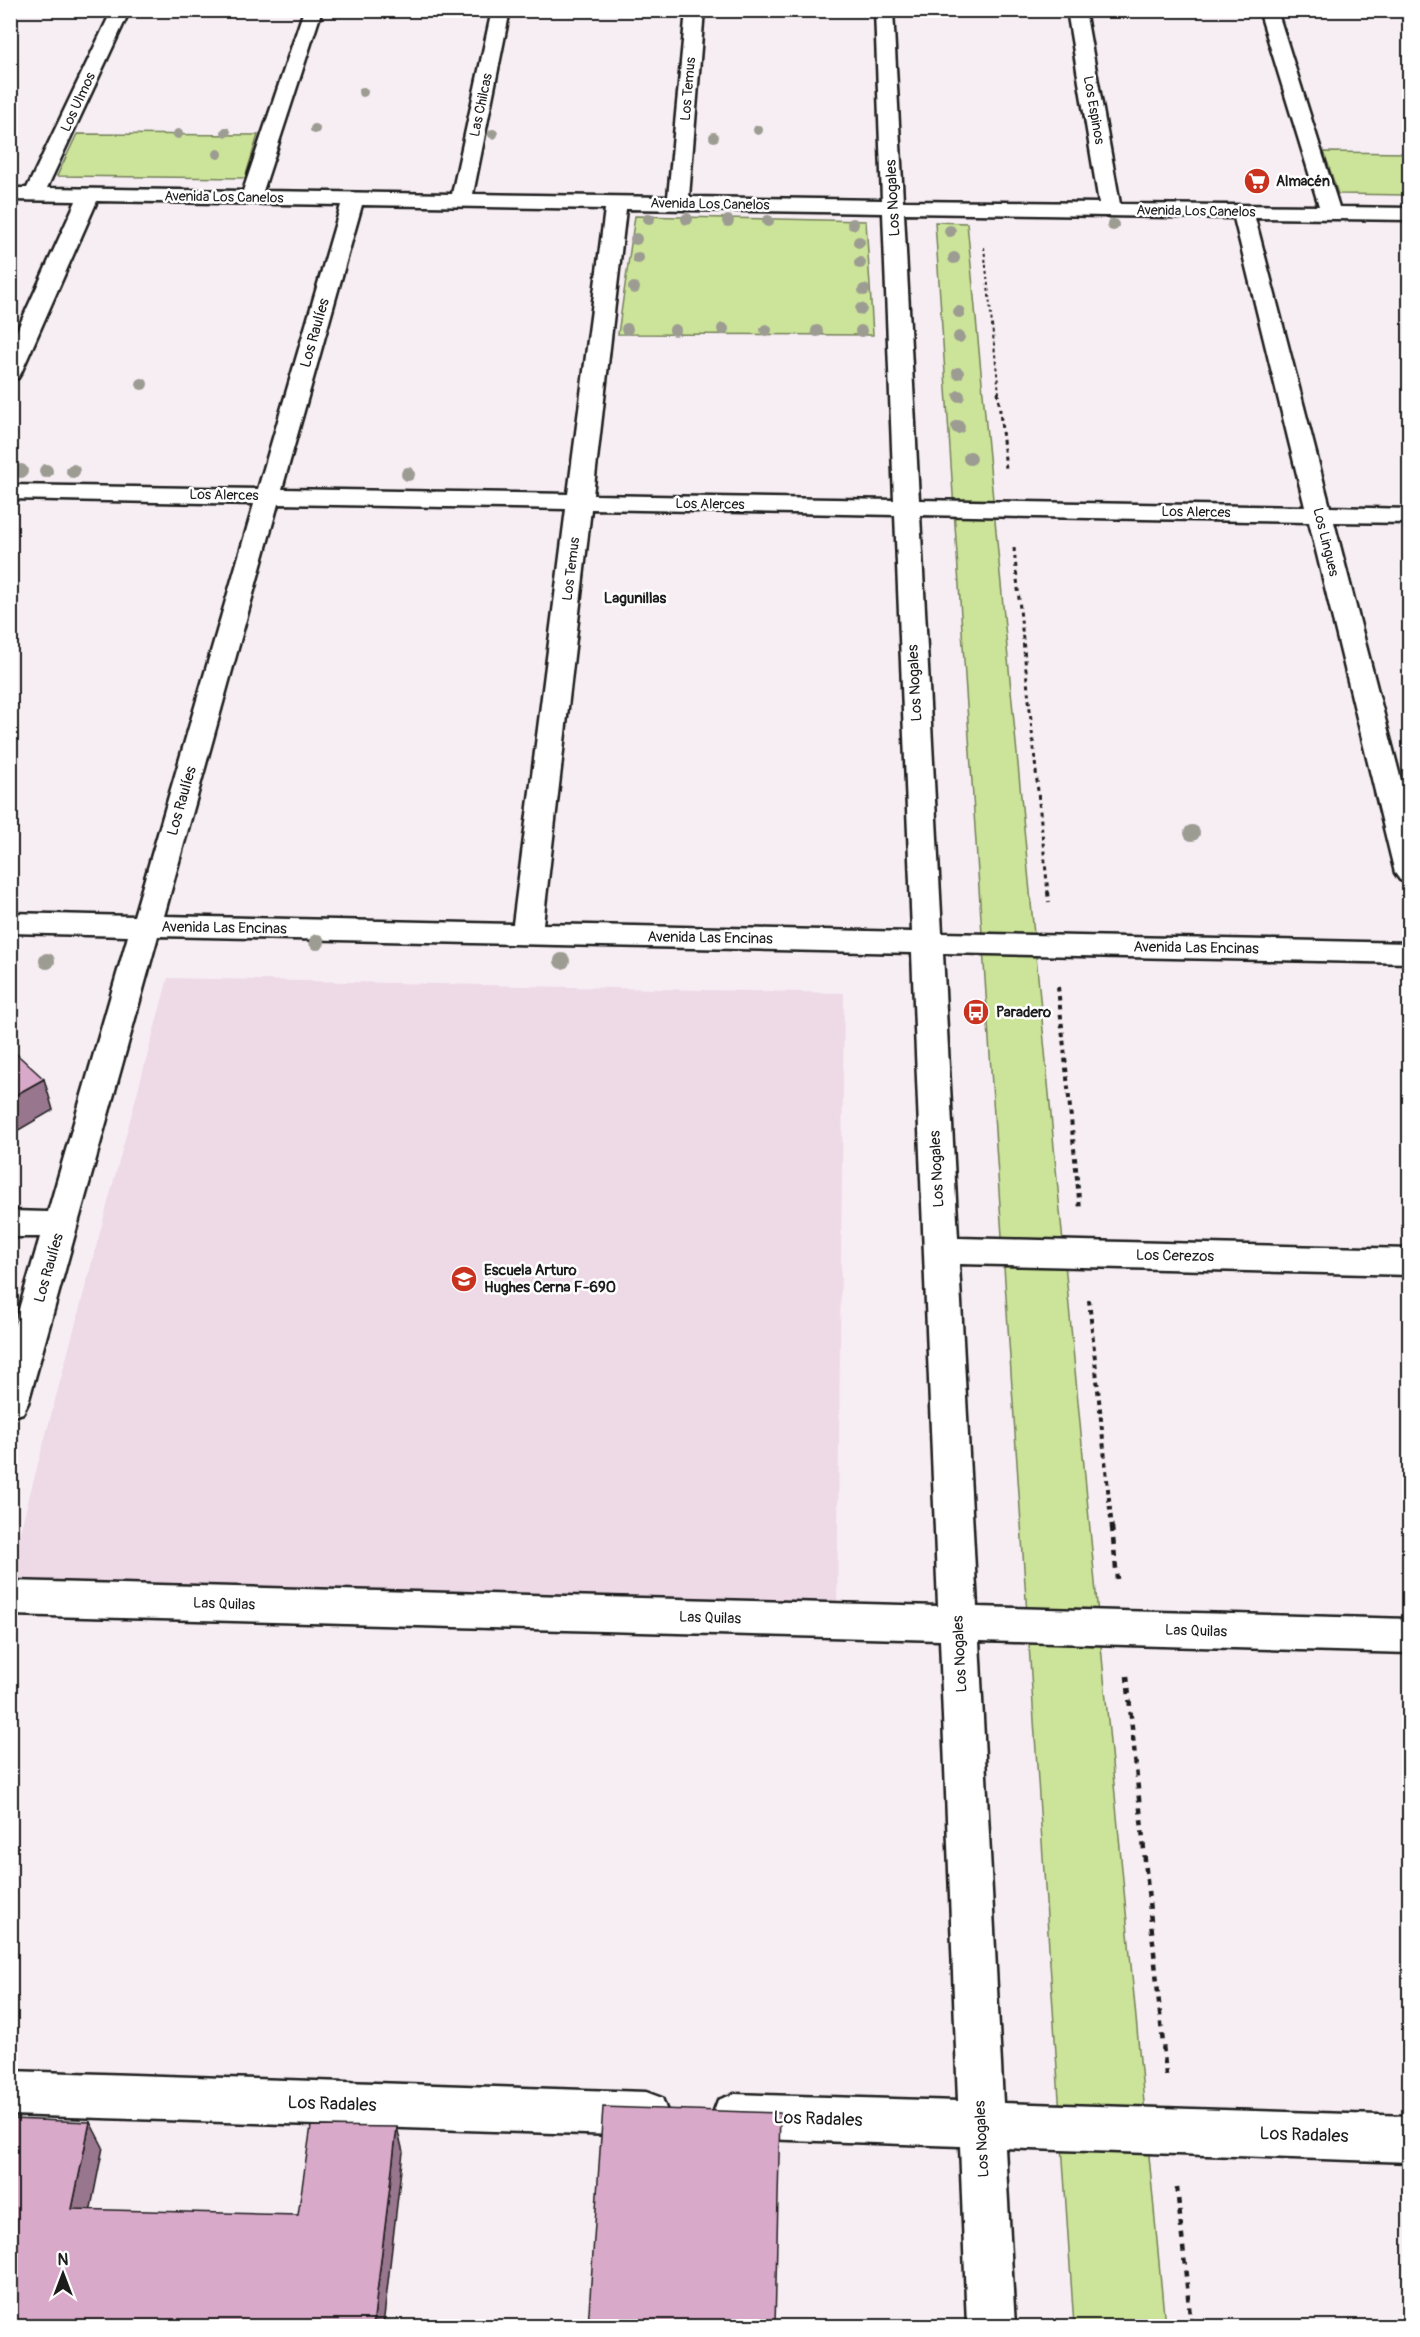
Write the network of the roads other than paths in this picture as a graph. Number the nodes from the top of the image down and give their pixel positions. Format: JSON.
{"nodes":[{"id":1,"x":121,"y":10,"type":"edge"},
{"id":2,"x":314,"y":10,"type":"edge"},
{"id":3,"x":501,"y":10,"type":"edge"},
{"id":4,"x":695,"y":10,"type":"edge"},
{"id":5,"x":884,"y":10,"type":"edge"},
{"id":6,"x":1076,"y":10,"type":"edge"},
{"id":7,"x":1268,"y":10,"type":"edge"},
{"id":8,"x":10,"y":194,"type":"edge"},
{"id":9,"x":34,"y":194,"type":"junction"},
{"id":10,"x":89,"y":195,"type":"junction"},
{"id":11,"x":251,"y":197,"type":"junction"},
{"id":12,"x":353,"y":199,"type":"junction"},
{"id":13,"x":461,"y":200,"type":"junction"},
{"id":14,"x":616,"y":203,"type":"junction"},
{"id":15,"x":678,"y":204,"type":"junction"},
{"id":16,"x":894,"y":207,"type":"junction"},
{"id":17,"x":1111,"y":210,"type":"junction"},
{"id":18,"x":1243,"y":212,"type":"junction"},
{"id":19,"x":1331,"y":213,"type":"junction"},
{"id":20,"x":1410,"y":214,"type":"edge"},
{"id":21,"x":10,"y":373,"type":"edge"},
{"id":22,"x":10,"y":492,"type":"edge"},
{"id":23,"x":269,"y":496,"type":"junction"},
{"id":24,"x":580,"y":502,"type":"junction"},
{"id":25,"x":907,"y":507,"type":"junction"},
{"id":26,"x":1319,"y":514,"type":"junction"},
{"id":27,"x":1410,"y":516,"type":"edge"},
{"id":28,"x":1410,"y":873,"type":"edge"},
{"id":29,"x":10,"y":924,"type":"edge"},
{"id":30,"x":146,"y":926,"type":"junction"},
{"id":31,"x":527,"y":934,"type":"junction"},
{"id":32,"x":927,"y":942,"type":"junction"},
{"id":33,"x":1410,"y":953,"type":"edge"},
{"id":34,"x":10,"y":1224,"type":"edge"},
{"id":35,"x":61,"y":1226,"type":"junction"},
{"id":36,"x":941,"y":1251,"type":"junction"},
{"id":37,"x":1410,"y":1262,"type":"edge"},
{"id":38,"x":10,"y":1403,"type":"edge"},
{"id":39,"x":10,"y":1598,"type":"edge"},
{"id":40,"x":959,"y":1624,"type":"junction"},
{"id":41,"x":1410,"y":1636,"type":"edge"},
{"id":42,"x":10,"y":2093,"type":"edge"},
{"id":43,"x":982,"y":2124,"type":"junction"},
{"id":44,"x":1410,"y":2139,"type":"edge"},
{"id":45,"x":991,"y":2326,"type":"edge"}],
"edges":[{"from":1,"to":9,"type":"street","name":"Los Ulmos"},
{"from":2,"to":11,"type":"street"},
{"from":3,"to":13,"type":"street","name":"Las Chilcas"},
{"from":4,"to":15,"type":"street","name":"Los Temus"},
{"from":5,"to":16,"type":"street","name":"Los Nogales"},
{"from":6,"to":17,"type":"street","name":"Los Espinos"},
{"from":7,"to":19,"type":"street"},
{"from":8,"to":9,"type":"street","name":"Avenida Los Canelos"},
{"from":9,"to":10,"type":"street","name":"Avenida Los Canelos"},
{"from":10,"to":11,"type":"street","name":"Avenida Los Canelos"},
{"from":10,"to":21,"type":"street"},
{"from":11,"to":12,"type":"street","name":"Avenida Los Canelos"},
{"from":12,"to":13,"type":"street","name":"Avenida Los Canelos"},
{"from":12,"to":23,"type":"street","name":"Los Raulíes"},
{"from":13,"to":14,"type":"street","name":"Avenida Los Canelos"},
{"from":14,"to":15,"type":"street","name":"Avenida Los Canelos"},
{"from":14,"to":24,"type":"street","name":"Los Temus"},
{"from":15,"to":16,"type":"street","name":"Avenida Los Canelos"},
{"from":16,"to":17,"type":"street","name":"Avenida Los Canelos"},
{"from":16,"to":25,"type":"street","name":"Los Nogales"},
{"from":17,"to":18,"type":"street","name":"Avenida Los Canelos"},
{"from":18,"to":19,"type":"street","name":"Avenida Los Canelos"},
{"from":18,"to":26,"type":"street","name":"Los Lingues"},
{"from":19,"to":20,"type":"street","name":"Avenida Los Canelos"},
{"from":22,"to":23,"type":"street","name":"Los Alerces"},
{"from":23,"to":24,"type":"street","name":"Los Alerces"},
{"from":23,"to":30,"type":"street","name":"Los Raulíes"},
{"from":24,"to":25,"type":"street","name":"Los Alerces"},
{"from":24,"to":31,"type":"street","name":"Los Temus"},
{"from":25,"to":26,"type":"street","name":"Los Alerces"},
{"from":25,"to":32,"type":"street","name":"Los Nogales"},
{"from":26,"to":27,"type":"street","name":"Los Alerces"},
{"from":26,"to":28,"type":"street","name":"Los Lingues"},
{"from":29,"to":30,"type":"street","name":"Avenida Las Encinas"},
{"from":30,"to":31,"type":"street","name":"Avenida Las Encinas"},
{"from":30,"to":35,"type":"street","name":"Los Raulíes"},
{"from":31,"to":32,"type":"street","name":"Avenida Las Encinas"},
{"from":32,"to":33,"type":"street","name":"Avenida Las Encinas"},
{"from":32,"to":36,"type":"street","name":"Los Nogales"},
{"from":34,"to":35,"type":"street"},
{"from":35,"to":38,"type":"street","name":"Los Raulíes"},
{"from":36,"to":37,"type":"street","name":"Los Cerezos"},
{"from":36,"to":40,"type":"street","name":"Los Nogales"},
{"from":39,"to":40,"type":"street","name":"Las Quilas"},
{"from":40,"to":41,"type":"street","name":"Las Quilas"},
{"from":40,"to":43,"type":"street","name":"Los Nogales"},
{"from":42,"to":43,"type":"street","name":"Los Radales"},
{"from":43,"to":44,"type":"street","name":"Los Radales"},
{"from":43,"to":45,"type":"street","name":"Los Nogales"}]}
